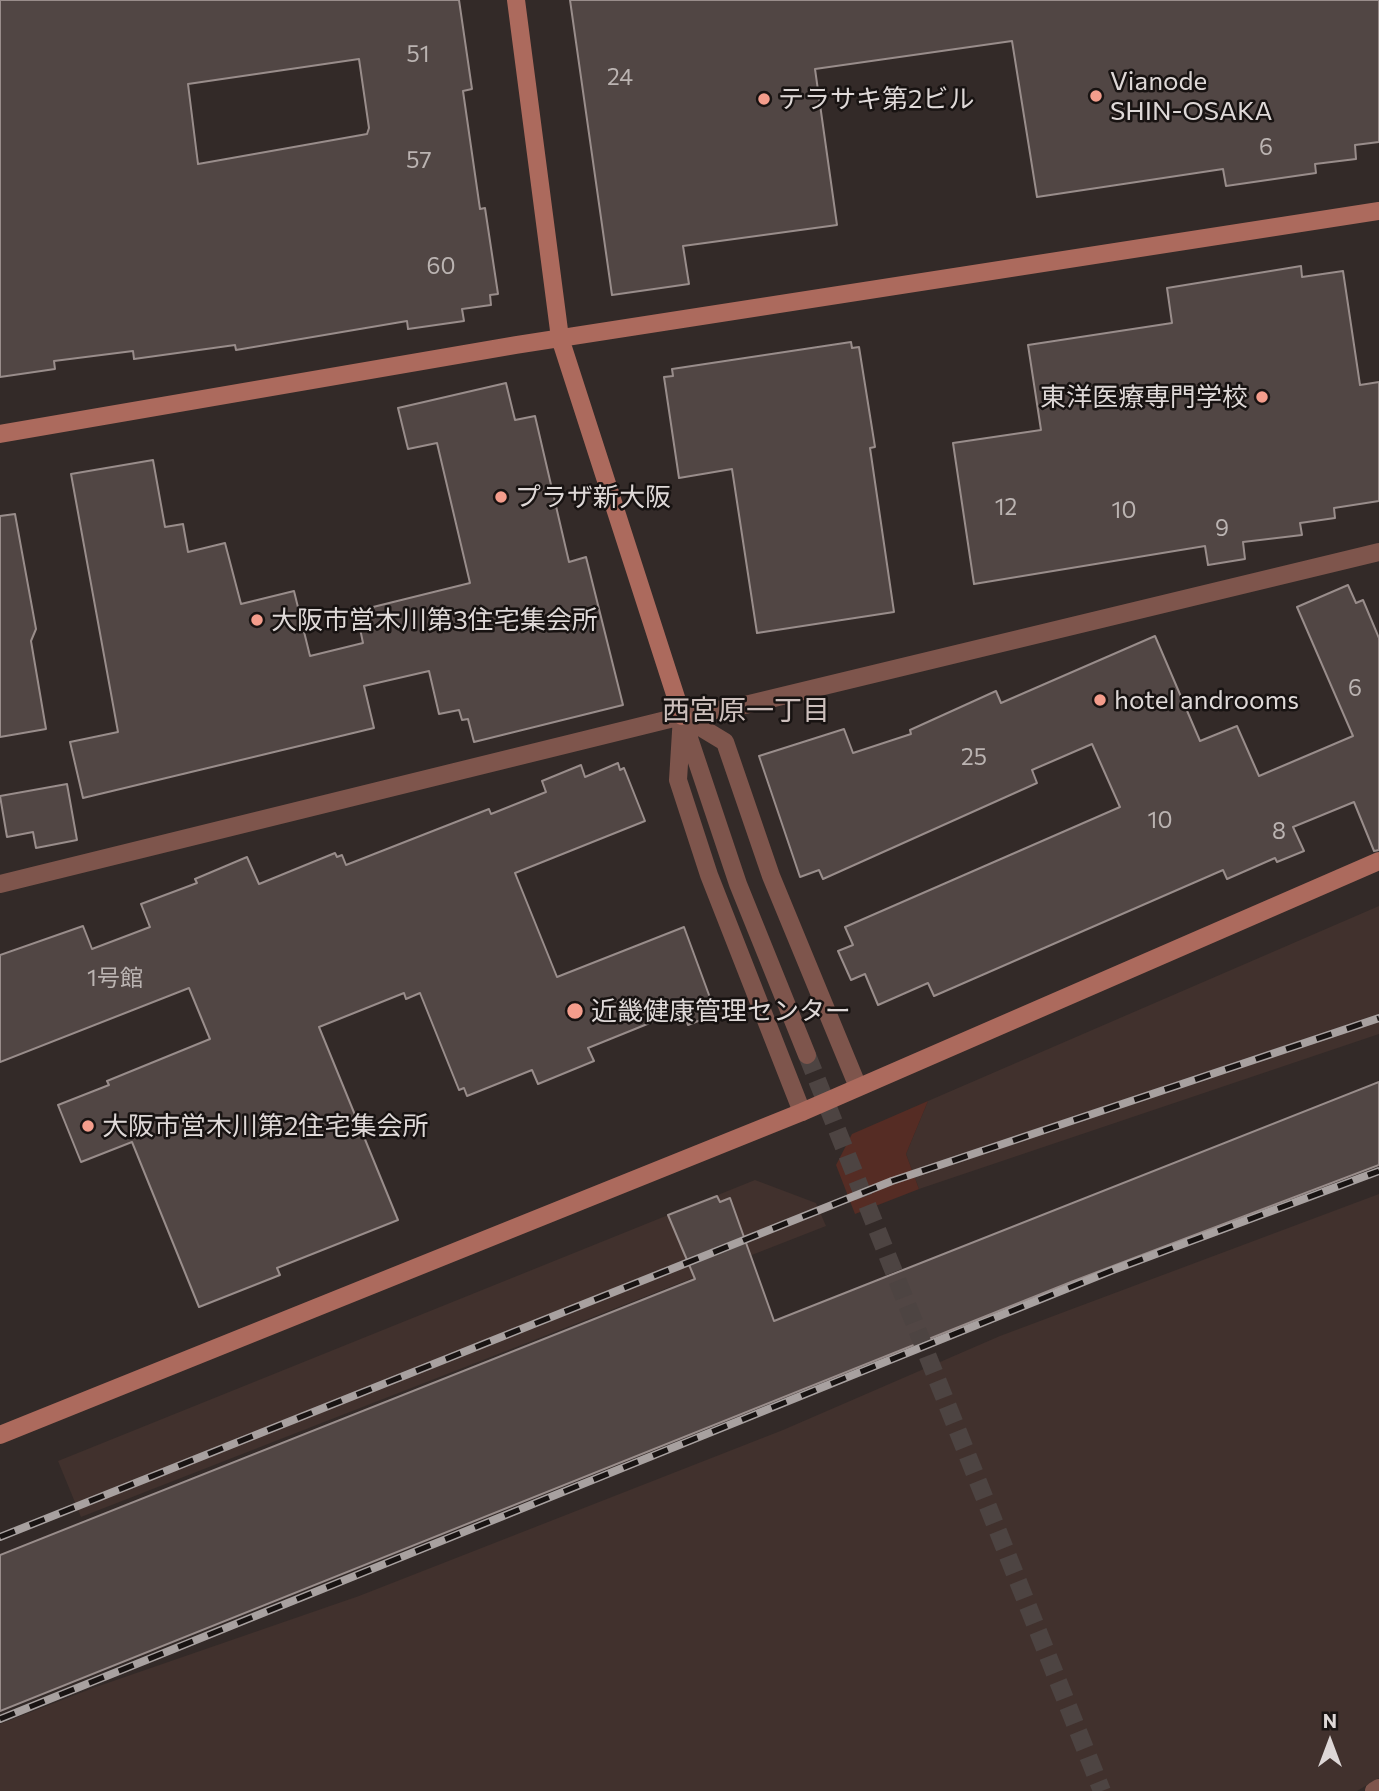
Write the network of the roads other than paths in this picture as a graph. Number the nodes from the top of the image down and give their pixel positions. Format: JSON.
{"nodes":[{"id":1,"x":516,"y":0,"type":"edge"},
{"id":2,"x":1379,"y":211,"type":"edge"},
{"id":3,"x":561,"y":338,"type":"junction"},
{"id":4,"x":0,"y":434,"type":"edge"},
{"id":5,"x":1379,"y":552,"type":"edge"},
{"id":6,"x":682,"y":716,"type":"junction"},
{"id":7,"x":1379,"y":861,"type":"edge"},
{"id":8,"x":0,"y":884,"type":"edge"},
{"id":9,"x":807,"y":1055,"type":"tunnel mouth"},
{"id":10,"x":858,"y":1087,"type":"junction"},
{"id":11,"x":802,"y":1112,"type":"junction"},
{"id":12,"x":0,"y":1435,"type":"edge"},
{"id":13,"x":1379,"y":1788,"type":"edge"},
{"id":14,"x":1374,"y":1791,"type":"edge"}],
"edges":[{"from":1,"to":3,"type":"street"},
{"from":2,"to":3,"type":"street"},
{"from":3,"to":4,"type":"street"},
{"from":3,"to":6,"type":"street"},
{"from":5,"to":6,"type":"street"},
{"from":6,"to":8,"type":"street"},
{"from":6,"to":9,"type":"street"},
{"from":6,"to":10,"type":"street"},
{"from":6,"to":11,"type":"street"},
{"from":7,"to":10,"type":"street"},
{"from":10,"to":11,"type":"street"},
{"from":11,"to":12,"type":"street"},
{"from":13,"to":14,"type":"street"}]}
